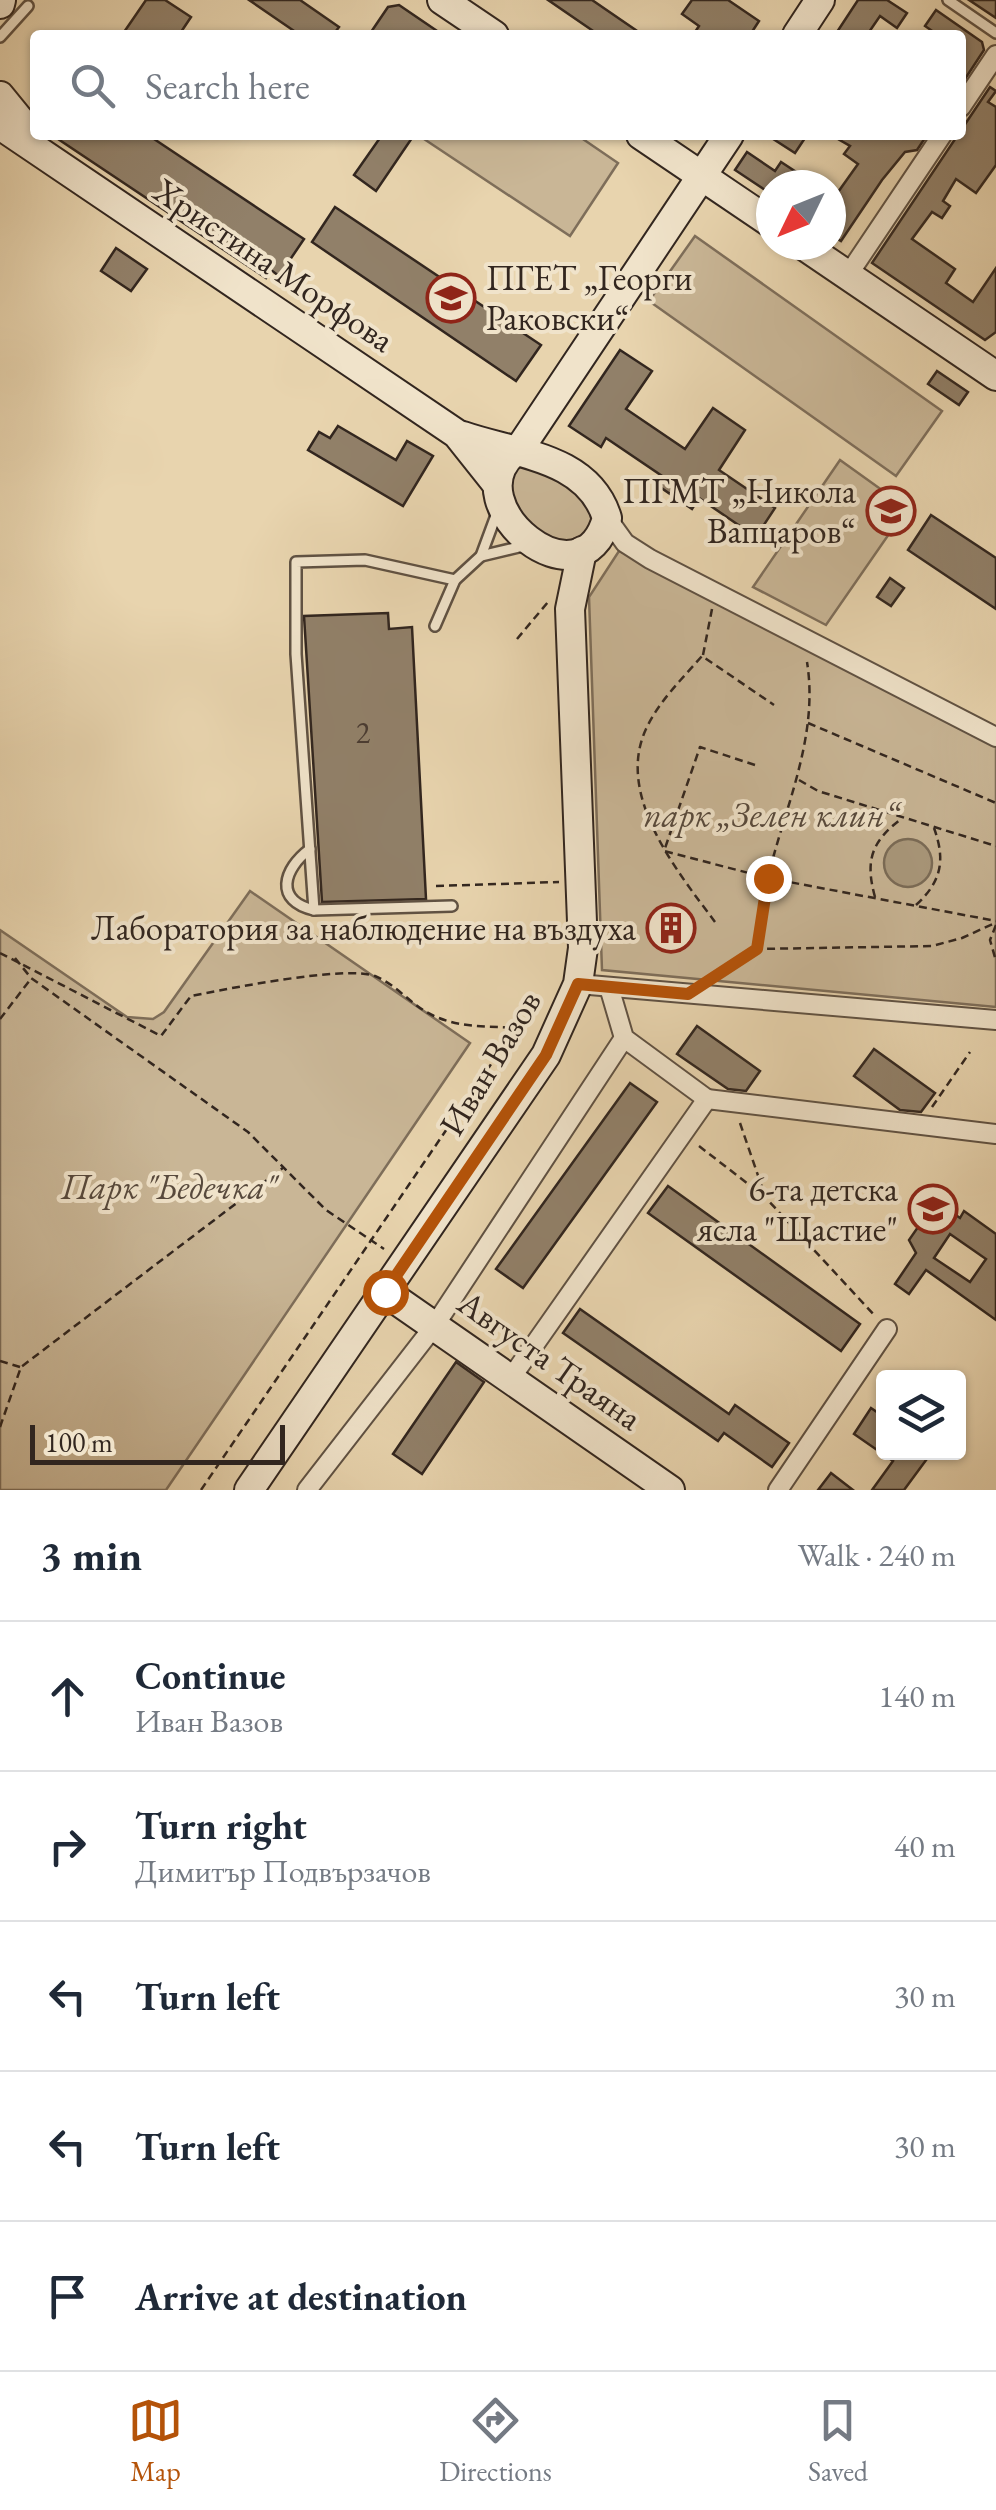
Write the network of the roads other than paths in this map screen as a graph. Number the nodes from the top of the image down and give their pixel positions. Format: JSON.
{"nodes":[{"id":1,"x":442,"y":0,"type":"edge"},
{"id":2,"x":820,"y":0,"type":"edge"},
{"id":3,"x":948,"y":0,"type":"edge"},
{"id":4,"x":10,"y":3,"type":"edge"},
{"id":5,"x":487,"y":30,"type":"edge"},
{"id":6,"x":800,"y":30,"type":"edge"},
{"id":7,"x":996,"y":32,"type":"edge"},
{"id":8,"x":0,"y":37,"type":"edge"},
{"id":9,"x":996,"y":55,"type":"edge"},
{"id":10,"x":0,"y":96,"type":"edge"},
{"id":11,"x":966,"y":100,"type":"edge"},
{"id":12,"x":0,"y":125,"type":"edge"},
{"id":13,"x":30,"y":133,"type":"edge"},
{"id":14,"x":37,"y":140,"type":"edge"},
{"id":15,"x":648,"y":140,"type":"edge"},
{"id":16,"x":726,"y":140,"type":"edge"},
{"id":17,"x":939,"y":140,"type":"edge"},
{"id":18,"x":75,"y":176,"type":"junction"},
{"id":19,"x":702,"y":176,"type":"junction"},
{"id":20,"x":756,"y":213,"type":"edge"},
{"id":21,"x":825,"y":260,"type":"edge"},
{"id":22,"x":848,"y":276,"type":"junction"},
{"id":23,"x":995,"y":374,"type":"edge"},
{"id":24,"x":549,"y":402,"type":"junction"},
{"id":25,"x":457,"y":434,"type":"junction"},
{"id":26,"x":515,"y":452,"type":"junction"},
{"id":27,"x":556,"y":464,"type":"junction"},
{"id":28,"x":498,"y":493,"type":"junction"},
{"id":29,"x":607,"y":518,"type":"junction"},
{"id":30,"x":538,"y":547,"type":"junction"},
{"id":31,"x":585,"y":550,"type":"junction"},
{"id":32,"x":481,"y":556,"type":"junction"},
{"id":33,"x":650,"y":559,"type":"junction"},
{"id":34,"x":455,"y":580,"type":"junction"},
{"id":35,"x":566,"y":597,"type":"junction"},
{"id":36,"x":435,"y":626,"type":"dead end"},
{"id":37,"x":996,"y":738,"type":"edge"},
{"id":38,"x":310,"y":849,"type":"junction"},
{"id":39,"x":452,"y":906,"type":"dead end"},
{"id":40,"x":314,"y":910,"type":"junction"},
{"id":41,"x":578,"y":984,"type":"junction"},
{"id":42,"x":609,"y":988,"type":"junction"},
{"id":43,"x":996,"y":1020,"type":"edge"},
{"id":44,"x":624,"y":1038,"type":"junction"},
{"id":45,"x":707,"y":1099,"type":"junction"},
{"id":46,"x":996,"y":1134,"type":"edge"},
{"id":47,"x":385,"y":1292,"type":"junction"},
{"id":48,"x":436,"y":1325,"type":"junction"},
{"id":49,"x":887,"y":1329,"type":"road end"},
{"id":50,"x":512,"y":1378,"type":"junction"},
{"id":51,"x":250,"y":1490,"type":"edge"},
{"id":52,"x":307,"y":1490,"type":"edge"},
{"id":53,"x":670,"y":1490,"type":"edge"},
{"id":54,"x":778,"y":1490,"type":"edge"}],
"edges":[{"from":1,"to":5,"type":"main road"},
{"from":2,"to":6,"type":"main road"},
{"from":3,"to":7,"type":"lane"},
{"from":4,"to":8,"type":"lane"},
{"from":9,"to":11,"type":"street"},
{"from":10,"to":13,"type":"main road"},
{"from":12,"to":18,"type":"main road","name":"Христина Морфова"},
{"from":14,"to":18,"type":"main road"},
{"from":15,"to":19,"type":"main road"},
{"from":16,"to":19,"type":"main road"},
{"from":17,"to":22,"type":"street"},
{"from":18,"to":25,"type":"main road","name":"Христина Морфова"},
{"from":19,"to":20,"type":"main road"},
{"from":19,"to":24,"type":"main road"},
{"from":21,"to":22,"type":"main road"},
{"from":22,"to":23,"type":"main road"},
{"from":24,"to":26,"type":"main road"},
{"from":24,"to":27,"type":"main road"},
{"from":25,"to":26,"type":"main road","name":"Христина Морфова"},
{"from":25,"to":28,"type":"main road","name":"Христина Морфова"},
{"from":26,"to":27,"type":"main road"},
{"from":26,"to":28,"type":"main road"},
{"from":27,"to":29,"type":"main road"},
{"from":28,"to":30,"type":"main road"},
{"from":28,"to":32,"type":"lane"},
{"from":29,"to":31,"type":"main road"},
{"from":29,"to":33,"type":"street"},
{"from":30,"to":31,"type":"main road"},
{"from":30,"to":32,"type":"lane"},
{"from":30,"to":35,"type":"main road","name":"Иван Вазов"},
{"from":31,"to":33,"type":"street"},
{"from":31,"to":35,"type":"main road","name":"Иван Вазов"},
{"from":32,"to":34,"type":"lane"},
{"from":33,"to":37,"type":"street"},
{"from":34,"to":36,"type":"lane"},
{"from":34,"to":38,"type":"lane"},
{"from":35,"to":41,"type":"main road","name":"Иван Вазов"},
{"from":38,"to":40,"type":"lane"},
{"from":38,"to":40,"type":"lane"},
{"from":39,"to":40,"type":"lane"},
{"from":41,"to":42,"type":"street"},
{"from":41,"to":47,"type":"main road","name":"Иван Вазов"},
{"from":42,"to":43,"type":"street"},
{"from":42,"to":44,"type":"street"},
{"from":44,"to":45,"type":"street"},
{"from":44,"to":48,"type":"street"},
{"from":45,"to":46,"type":"street"},
{"from":45,"to":50,"type":"street"},
{"from":47,"to":48,"type":"main road","name":"Августа Траяна"},
{"from":47,"to":51,"type":"main road","name":"Иван Вазов"},
{"from":48,"to":50,"type":"main road","name":"Августа Траяна"},
{"from":48,"to":52,"type":"street"},
{"from":49,"to":54,"type":"street"},
{"from":50,"to":53,"type":"main road","name":"Августа Траяна"}]}
